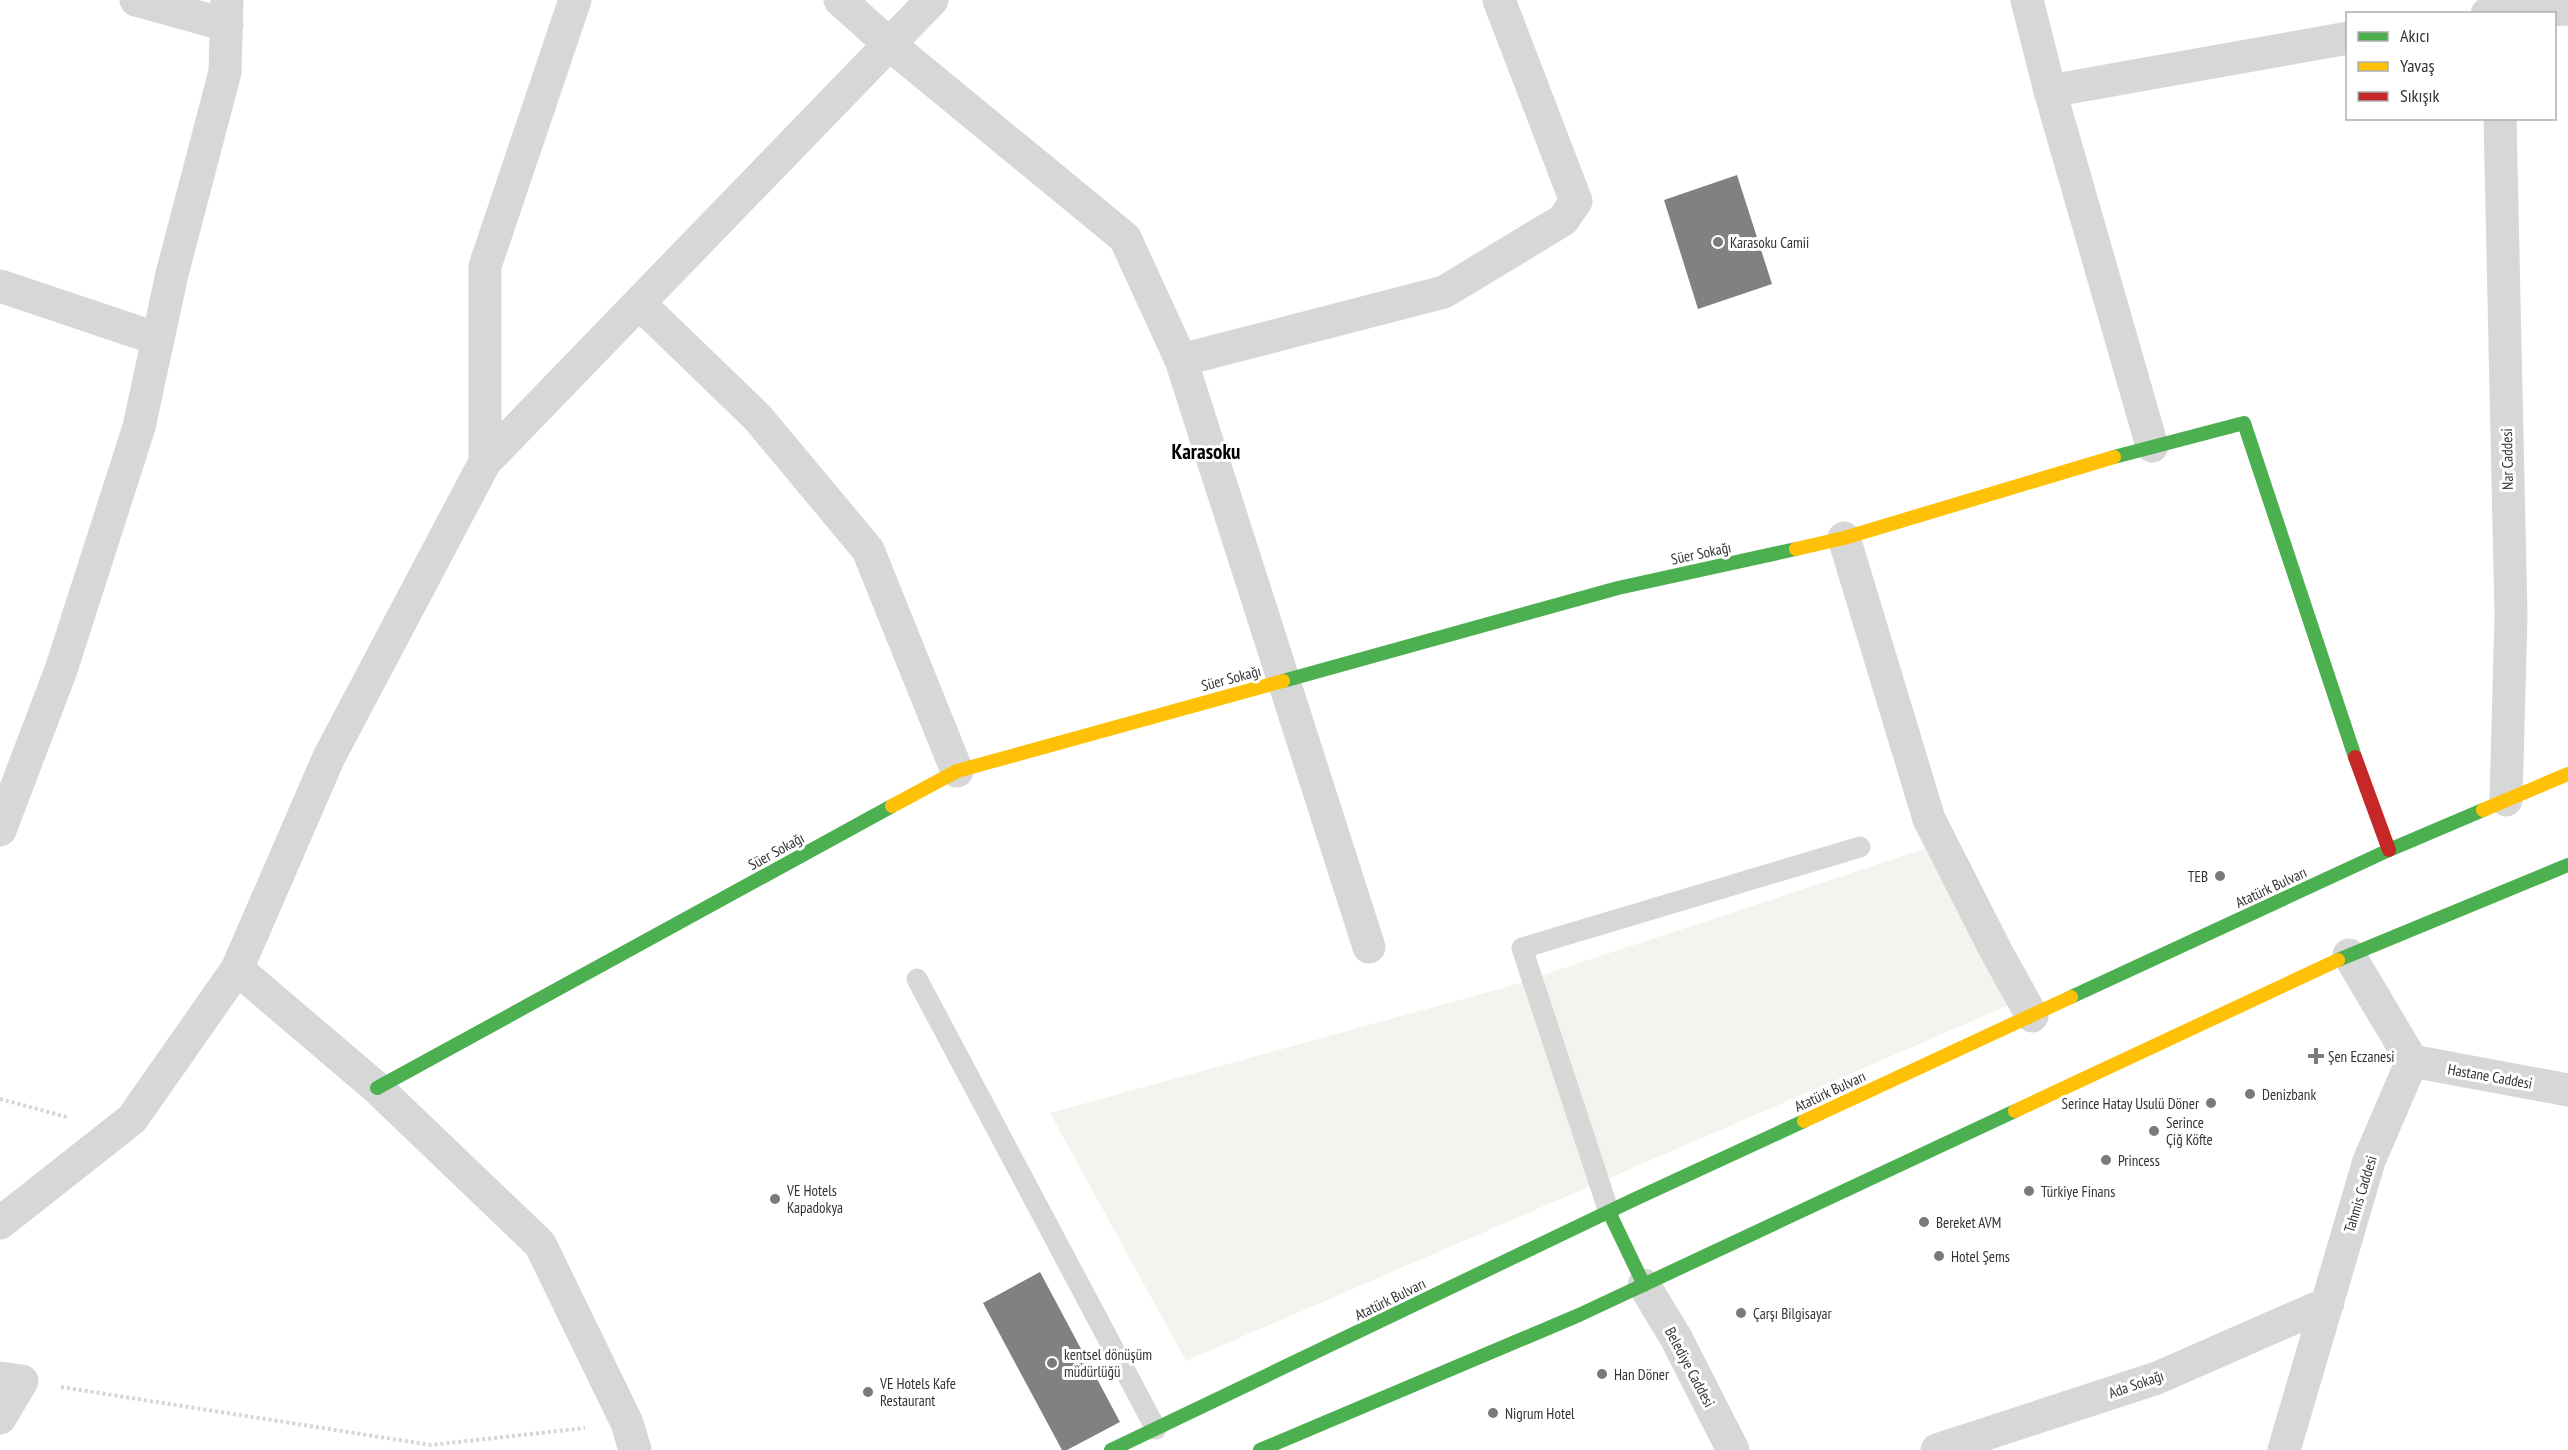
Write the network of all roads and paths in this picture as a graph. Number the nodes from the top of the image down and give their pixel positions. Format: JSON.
{"nodes":[{"id":1,"x":136,"y":0,"type":"edge"},
{"id":2,"x":575,"y":0,"type":"edge"},
{"id":3,"x":840,"y":0,"type":"edge"},
{"id":4,"x":932,"y":0,"type":"edge"},
{"id":5,"x":1499,"y":0,"type":"edge"},
{"id":6,"x":2027,"y":0,"type":"edge"},
{"id":7,"x":2568,"y":9,"type":"edge"},
{"id":8,"x":2495,"y":10,"type":"edge"},
{"id":9,"x":227,"y":13,"type":"edge"},
{"id":10,"x":2346,"y":38,"type":"edge"},
{"id":11,"x":889,"y":44,"type":"junction"},
{"id":12,"x":2050,"y":91,"type":"junction"},
{"id":13,"x":2500,"y":120,"type":"edge"},
{"id":14,"x":0,"y":286,"type":"edge"},
{"id":15,"x":639,"y":303,"type":"junction"},
{"id":16,"x":158,"y":339,"type":"junction"},
{"id":17,"x":1181,"y":360,"type":"junction"},
{"id":18,"x":2152,"y":446,"type":"junction"},
{"id":19,"x":485,"y":462,"type":"junction"},
{"id":20,"x":1844,"y":538,"type":"junction"},
{"id":21,"x":1284,"y":680,"type":"junction"},
{"id":22,"x":957,"y":771,"type":"junction"},
{"id":23,"x":2568,"y":774,"type":"edge"},
{"id":24,"x":2506,"y":800,"type":"junction"},
{"id":25,"x":0,"y":830,"type":"edge"},
{"id":26,"x":1860,"y":847,"type":"dead end"},
{"id":27,"x":2389,"y":850,"type":"junction"},
{"id":28,"x":2568,"y":865,"type":"edge"},
{"id":29,"x":1369,"y":948,"type":"dead end"},
{"id":30,"x":2349,"y":955,"type":"junction"},
{"id":31,"x":237,"y":969,"type":"junction"},
{"id":32,"x":917,"y":979,"type":"dead end"},
{"id":33,"x":2032,"y":1016,"type":"junction"},
{"id":34,"x":2412,"y":1062,"type":"junction"},
{"id":35,"x":377,"y":1088,"type":"junction"},
{"id":36,"x":2568,"y":1090,"type":"edge"},
{"id":37,"x":0,"y":1099,"type":"edge"},
{"id":38,"x":117,"y":1132,"type":"junction"},
{"id":39,"x":1609,"y":1212,"type":"junction"},
{"id":40,"x":0,"y":1223,"type":"edge"},
{"id":41,"x":1644,"y":1285,"type":"junction"},
{"id":42,"x":2328,"y":1303,"type":"junction"},
{"id":43,"x":11,"y":1379,"type":"edge"},
{"id":44,"x":0,"y":1418,"type":"edge"},
{"id":45,"x":1156,"y":1429,"type":"junction"},
{"id":46,"x":631,"y":1436,"type":"edge"},
{"id":47,"x":1111,"y":1450,"type":"edge"},
{"id":48,"x":1260,"y":1450,"type":"edge"},
{"id":49,"x":1733,"y":1450,"type":"edge"},
{"id":50,"x":1937,"y":1450,"type":"edge"},
{"id":51,"x":2284,"y":1450,"type":"edge"}],
"edges":[{"from":1,"to":9,"type":"street"},
{"from":2,"to":19,"type":"street"},
{"from":3,"to":11,"type":"street"},
{"from":4,"to":11,"type":"street"},
{"from":5,"to":17,"type":"street"},
{"from":6,"to":12,"type":"street"},
{"from":7,"to":8,"type":"street"},
{"from":9,"to":16,"type":"street"},
{"from":10,"to":12,"type":"street"},
{"from":11,"to":15,"type":"street"},
{"from":11,"to":17,"type":"street"},
{"from":12,"to":18,"type":"street"},
{"from":13,"to":24,"type":"street","name":"Nar Caddesi"},
{"from":14,"to":16,"type":"street"},
{"from":15,"to":19,"type":"street"},
{"from":15,"to":22,"type":"street"},
{"from":16,"to":25,"type":"street"},
{"from":17,"to":21,"type":"street"},
{"from":18,"to":20,"type":"main road","name":"Süer Sokağı"},
{"from":18,"to":27,"type":"main road","name":"Süer Sokağı"},
{"from":19,"to":31,"type":"street"},
{"from":20,"to":21,"type":"main road","name":"Süer Sokağı"},
{"from":20,"to":33,"type":"street"},
{"from":21,"to":22,"type":"main road","name":"Süer Sokağı"},
{"from":21,"to":29,"type":"street"},
{"from":22,"to":35,"type":"main road","name":"Süer Sokağı"},
{"from":23,"to":24,"type":"main road","name":"Atatürk Bulvarı"},
{"from":24,"to":27,"type":"main road","name":"Atatürk Bulvarı"},
{"from":26,"to":39,"type":"lane"},
{"from":27,"to":33,"type":"main road","name":"Atatürk Bulvarı"},
{"from":28,"to":30,"type":"main road"},
{"from":30,"to":34,"type":"street"},
{"from":30,"to":41,"type":"main road"},
{"from":31,"to":35,"type":"street"},
{"from":31,"to":38,"type":"street"},
{"from":32,"to":45,"type":"lane"},
{"from":33,"to":39,"type":"main road","name":"Atatürk Bulvarı"},
{"from":34,"to":36,"type":"street","name":"Hastane Caddesi"},
{"from":34,"to":42,"type":"street","name":"Tahmis Caddesi"},
{"from":35,"to":46,"type":"street"},
{"from":37,"to":38,"type":"path"},
{"from":38,"to":40,"type":"street"},
{"from":39,"to":41,"type":"main road"},
{"from":39,"to":45,"type":"main road","name":"Atatürk Bulvarı"},
{"from":41,"to":48,"type":"main road"},
{"from":41,"to":49,"type":"street","name":"Belediye Caddesi"},
{"from":42,"to":50,"type":"street","name":"Ada Sokağı"},
{"from":42,"to":51,"type":"street","name":"Tahmis Caddesi"},
{"from":43,"to":44,"type":"street"},
{"from":43,"to":46,"type":"path"},
{"from":45,"to":47,"type":"main road","name":"Atatürk Bulvarı"}]}
